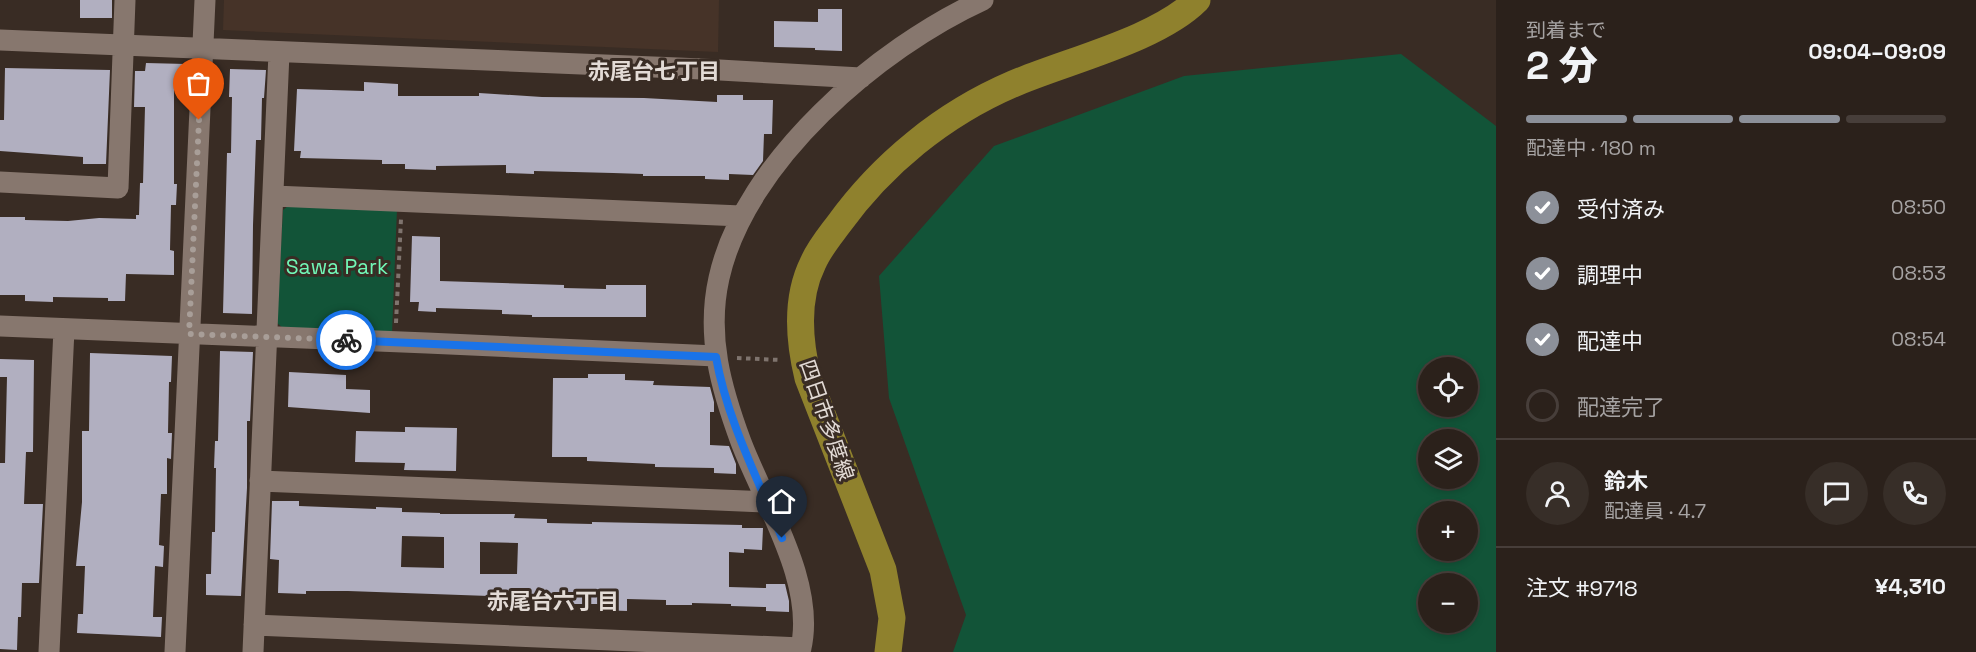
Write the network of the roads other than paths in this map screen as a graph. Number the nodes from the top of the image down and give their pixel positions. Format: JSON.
{"nodes":[{"id":1,"x":125,"y":0,"type":"edge"},
{"id":2,"x":205,"y":0,"type":"edge"},
{"id":3,"x":972,"y":0,"type":"edge"},
{"id":4,"x":982,"y":0,"type":"edge"},
{"id":5,"x":1197,"y":0,"type":"edge"},
{"id":6,"x":0,"y":40,"type":"edge"},
{"id":7,"x":123,"y":46,"type":"junction"},
{"id":8,"x":203,"y":49,"type":"junction"},
{"id":9,"x":279,"y":53,"type":"junction"},
{"id":10,"x":861,"y":78,"type":"junction"},
{"id":11,"x":0,"y":182,"type":"edge"},
{"id":12,"x":274,"y":196,"type":"junction"},
{"id":13,"x":741,"y":216,"type":"junction"},
{"id":14,"x":0,"y":326,"type":"edge"},
{"id":15,"x":64,"y":329,"type":"junction"},
{"id":16,"x":189,"y":334,"type":"junction"},
{"id":17,"x":266,"y":338,"type":"junction"},
{"id":18,"x":716,"y":357,"type":"junction"},
{"id":19,"x":260,"y":481,"type":"junction"},
{"id":20,"x":767,"y":502,"type":"junction"},
{"id":21,"x":254,"y":625,"type":"junction"},
{"id":22,"x":801,"y":650,"type":"edge"},
{"id":23,"x":49,"y":652,"type":"edge"},
{"id":24,"x":175,"y":652,"type":"edge"},
{"id":25,"x":253,"y":652,"type":"edge"},
{"id":26,"x":888,"y":652,"type":"edge"}],
"edges":[{"from":1,"to":7,"type":"street"},
{"from":2,"to":8,"type":"street"},
{"from":3,"to":4,"type":"street"},
{"from":4,"to":10,"type":"street"},
{"from":5,"to":26,"type":"main road","name":"四日市多度線"},
{"from":6,"to":7,"type":"street"},
{"from":7,"to":8,"type":"street"},
{"from":7,"to":11,"type":"street"},
{"from":8,"to":9,"type":"street"},
{"from":8,"to":16,"type":"street"},
{"from":9,"to":10,"type":"street"},
{"from":9,"to":12,"type":"street"},
{"from":10,"to":13,"type":"street"},
{"from":12,"to":13,"type":"street"},
{"from":12,"to":17,"type":"street"},
{"from":13,"to":18,"type":"street"},
{"from":14,"to":15,"type":"street"},
{"from":15,"to":16,"type":"street"},
{"from":15,"to":23,"type":"street"},
{"from":16,"to":17,"type":"street"},
{"from":16,"to":24,"type":"street"},
{"from":17,"to":18,"type":"street"},
{"from":17,"to":19,"type":"street"},
{"from":18,"to":20,"type":"street"},
{"from":19,"to":20,"type":"street"},
{"from":19,"to":21,"type":"street"},
{"from":20,"to":22,"type":"street"},
{"from":21,"to":22,"type":"street"},
{"from":21,"to":25,"type":"street"}]}
